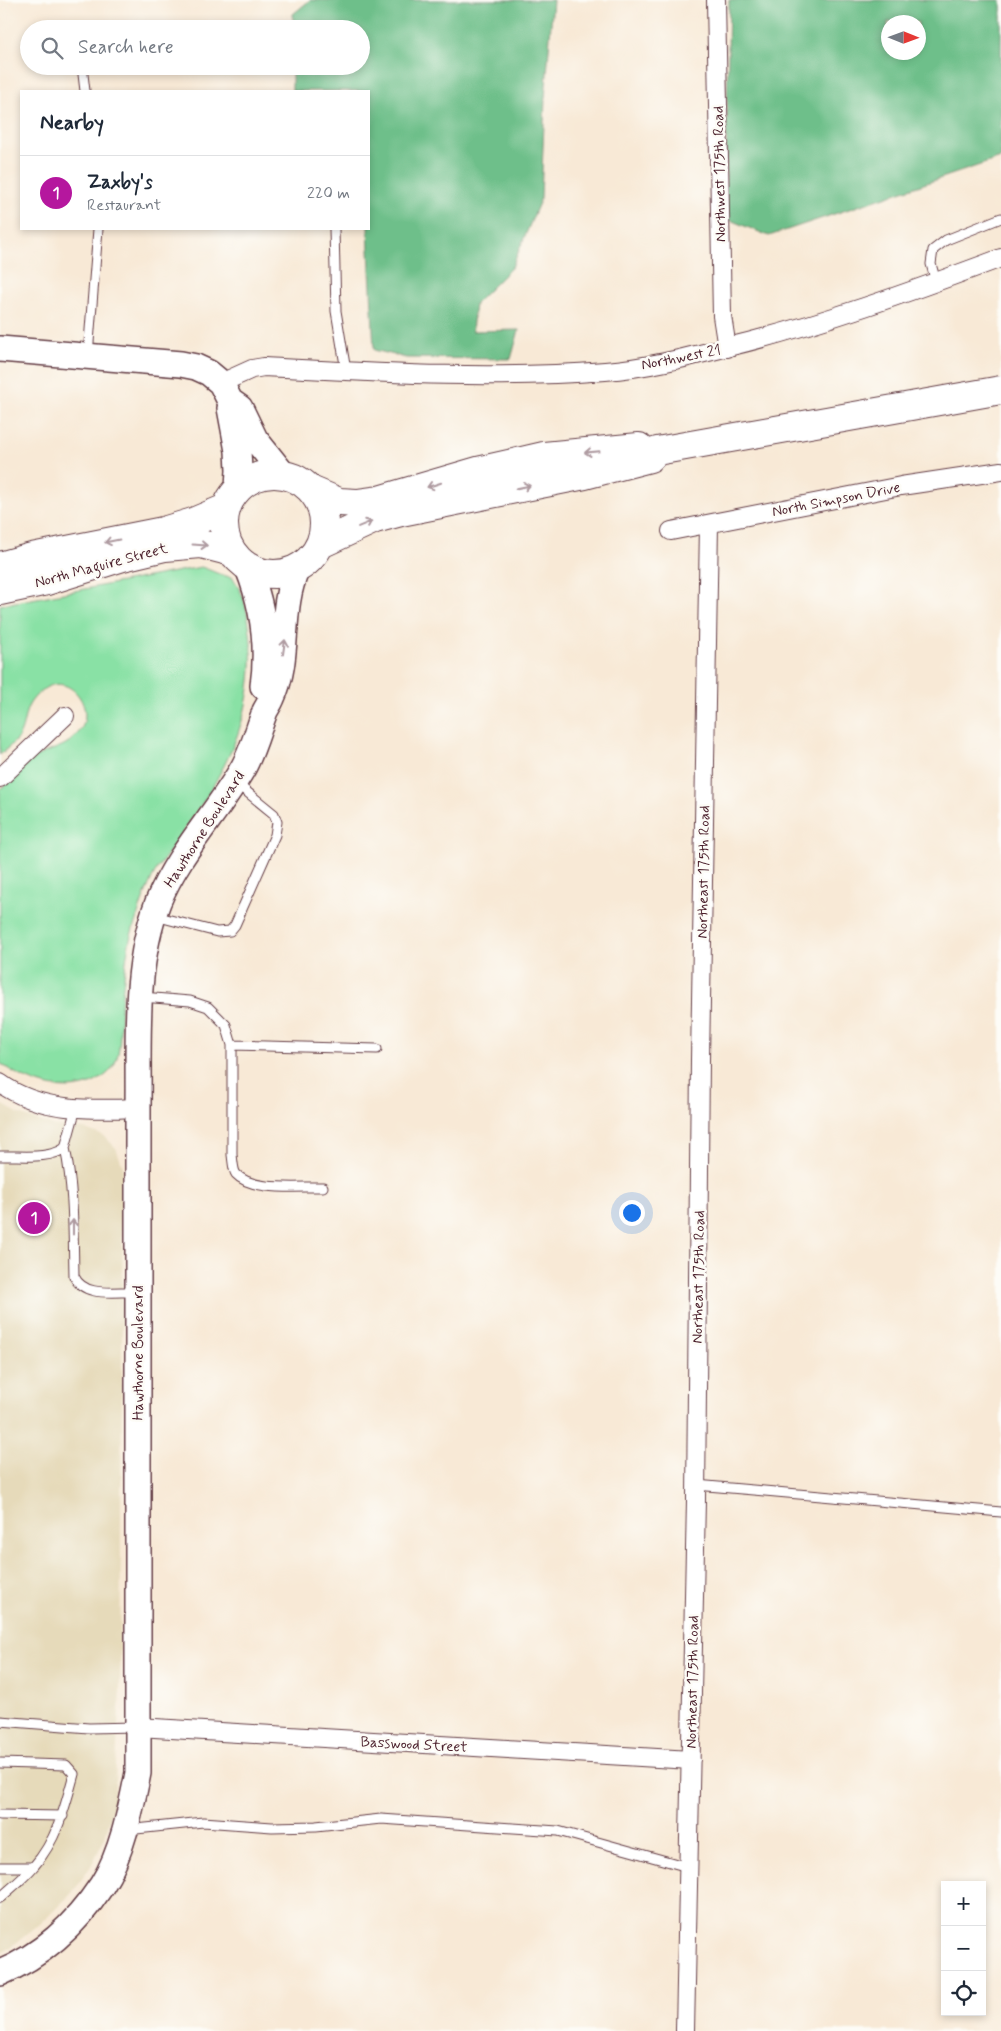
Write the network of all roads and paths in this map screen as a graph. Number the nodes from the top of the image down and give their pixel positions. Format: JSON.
{"nodes":[{"id":1,"x":716,"y":0,"type":"edge"},
{"id":2,"x":83,"y":75,"type":"edge"},
{"id":3,"x":85,"y":90,"type":"edge"},
{"id":4,"x":1001,"y":218,"type":"edge"},
{"id":5,"x":98,"y":230,"type":"edge"},
{"id":6,"x":334,"y":230,"type":"edge"},
{"id":7,"x":1001,"y":258,"type":"edge"},
{"id":8,"x":936,"y":282,"type":"junction"},
{"id":9,"x":727,"y":348,"type":"junction"},
{"id":10,"x":0,"y":349,"type":"edge"},
{"id":11,"x":88,"y":355,"type":"junction"},
{"id":12,"x":346,"y":371,"type":"junction"},
{"id":13,"x":1001,"y":390,"type":"edge"},
{"id":14,"x":226,"y":392,"type":"junction"},
{"id":15,"x":657,"y":451,"type":"junction"},
{"id":16,"x":1001,"y":471,"type":"edge"},
{"id":17,"x":283,"y":474,"type":"junction"},
{"id":18,"x":313,"y":491,"type":"junction"},
{"id":19,"x":232,"y":498,"type":"junction"},
{"id":20,"x":709,"y":524,"type":"junction"},
{"id":21,"x":671,"y":532,"type":"dead end"},
{"id":22,"x":321,"y":544,"type":"junction"},
{"id":23,"x":240,"y":560,"type":"junction"},
{"id":24,"x":0,"y":566,"type":"edge"},
{"id":25,"x":297,"y":569,"type":"junction"},
{"id":26,"x":0,"y":590,"type":"edge"},
{"id":27,"x":265,"y":710,"type":"junction"},
{"id":28,"x":65,"y":716,"type":"dead end"},
{"id":29,"x":0,"y":778,"type":"edge"},
{"id":30,"x":234,"y":781,"type":"junction"},
{"id":31,"x":154,"y":916,"type":"junction"},
{"id":32,"x":140,"y":997,"type":"junction"},
{"id":33,"x":232,"y":1045,"type":"junction"},
{"id":34,"x":377,"y":1048,"type":"dead end"},
{"id":35,"x":0,"y":1083,"type":"edge"},
{"id":36,"x":76,"y":1108,"type":"junction"},
{"id":37,"x":138,"y":1108,"type":"junction"},
{"id":38,"x":65,"y":1148,"type":"junction"},
{"id":39,"x":0,"y":1156,"type":"edge"},
{"id":40,"x":323,"y":1187,"type":"dead end"},
{"id":41,"x":138,"y":1292,"type":"junction"},
{"id":42,"x":696,"y":1485,"type":"junction"},
{"id":43,"x":1001,"y":1512,"type":"edge"},
{"id":44,"x":0,"y":1721,"type":"edge"},
{"id":45,"x":138,"y":1727,"type":"junction"},
{"id":46,"x":691,"y":1760,"type":"junction"},
{"id":47,"x":0,"y":1763,"type":"edge"},
{"id":48,"x":0,"y":1815,"type":"edge"},
{"id":49,"x":63,"y":1816,"type":"junction"},
{"id":50,"x":124,"y":1830,"type":"junction"},
{"id":51,"x":0,"y":1866,"type":"edge"},
{"id":52,"x":688,"y":1866,"type":"junction"},
{"id":53,"x":33,"y":1867,"type":"junction"},
{"id":54,"x":0,"y":1898,"type":"edge"},
{"id":55,"x":0,"y":1973,"type":"edge"},
{"id":56,"x":685,"y":2031,"type":"edge"}],
"edges":[{"from":1,"to":9,"type":"street","name":"Northwest 175th Road"},
{"from":2,"to":3,"type":"lane"},
{"from":4,"to":8,"type":"lane"},
{"from":5,"to":11,"type":"lane"},
{"from":6,"to":12,"type":"lane"},
{"from":7,"to":8,"type":"street","name":"Northwest 21"},
{"from":8,"to":9,"type":"street","name":"Northwest 21"},
{"from":9,"to":12,"type":"street","name":"Northwest 21"},
{"from":10,"to":11,"type":"street"},
{"from":11,"to":14,"type":"street"},
{"from":12,"to":14,"type":"street","name":"Northwest 21"},
{"from":13,"to":15,"type":"main road"},
{"from":14,"to":17,"type":"street"},
{"from":14,"to":19,"type":"street"},
{"from":15,"to":18,"type":"main road","one_way":true},
{"from":22,"to":15,"type":"main road","one_way":true},
{"from":16,"to":20,"type":"street","name":"North Simpson Drive"},
{"from":17,"to":18,"type":"main road"},
{"from":17,"to":19,"type":"main road"},
{"from":18,"to":22,"type":"main road"},
{"from":19,"to":23,"type":"main road"},
{"from":19,"to":24,"type":"main road","name":"North Maguire Street","one_way":true},
{"from":20,"to":21,"type":"street","name":"North Simpson Drive"},
{"from":20,"to":42,"type":"street","name":"Northeast 175th Road"},
{"from":22,"to":25,"type":"main road"},
{"from":23,"to":25,"type":"main road"},
{"from":26,"to":23,"type":"main road","name":"North Maguire Street","one_way":true},
{"from":23,"to":27,"type":"street","name":"Hawthorne Boulevard"},
{"from":27,"to":25,"type":"street","name":"Hawthorne Boulevard","one_way":true},
{"from":27,"to":30,"type":"street","name":"Hawthorne Boulevard"},
{"from":28,"to":29,"type":"street"},
{"from":30,"to":31,"type":"street","name":"Hawthorne Boulevard"},
{"from":30,"to":31,"type":"lane"},
{"from":31,"to":32,"type":"street","name":"Hawthorne Boulevard"},
{"from":32,"to":33,"type":"lane"},
{"from":32,"to":37,"type":"street","name":"Hawthorne Boulevard"},
{"from":33,"to":34,"type":"lane"},
{"from":33,"to":40,"type":"lane"},
{"from":35,"to":36,"type":"street"},
{"from":36,"to":37,"type":"street"},
{"from":36,"to":38,"type":"lane"},
{"from":37,"to":41,"type":"street","name":"Hawthorne Boulevard"},
{"from":38,"to":39,"type":"lane"},
{"from":41,"to":38,"type":"lane","one_way":true},
{"from":41,"to":45,"type":"street","name":"Hawthorne Boulevard"},
{"from":42,"to":43,"type":"lane"},
{"from":42,"to":46,"type":"street","name":"Northeast 175th Road"},
{"from":44,"to":45,"type":"lane"},
{"from":45,"to":46,"type":"street","name":"Basswood Street"},
{"from":45,"to":50,"type":"street","name":"Hawthorne Boulevard"},
{"from":46,"to":52,"type":"street","name":"Northeast 175th Road"},
{"from":47,"to":49,"type":"lane"},
{"from":48,"to":49,"type":"lane"},
{"from":49,"to":53,"type":"lane"},
{"from":50,"to":52,"type":"lane"},
{"from":50,"to":55,"type":"street","name":"Hawthorne Boulevard"},
{"from":51,"to":53,"type":"lane"},
{"from":52,"to":56,"type":"street","name":"Northeast 175th Road"},
{"from":53,"to":54,"type":"lane"}]}
